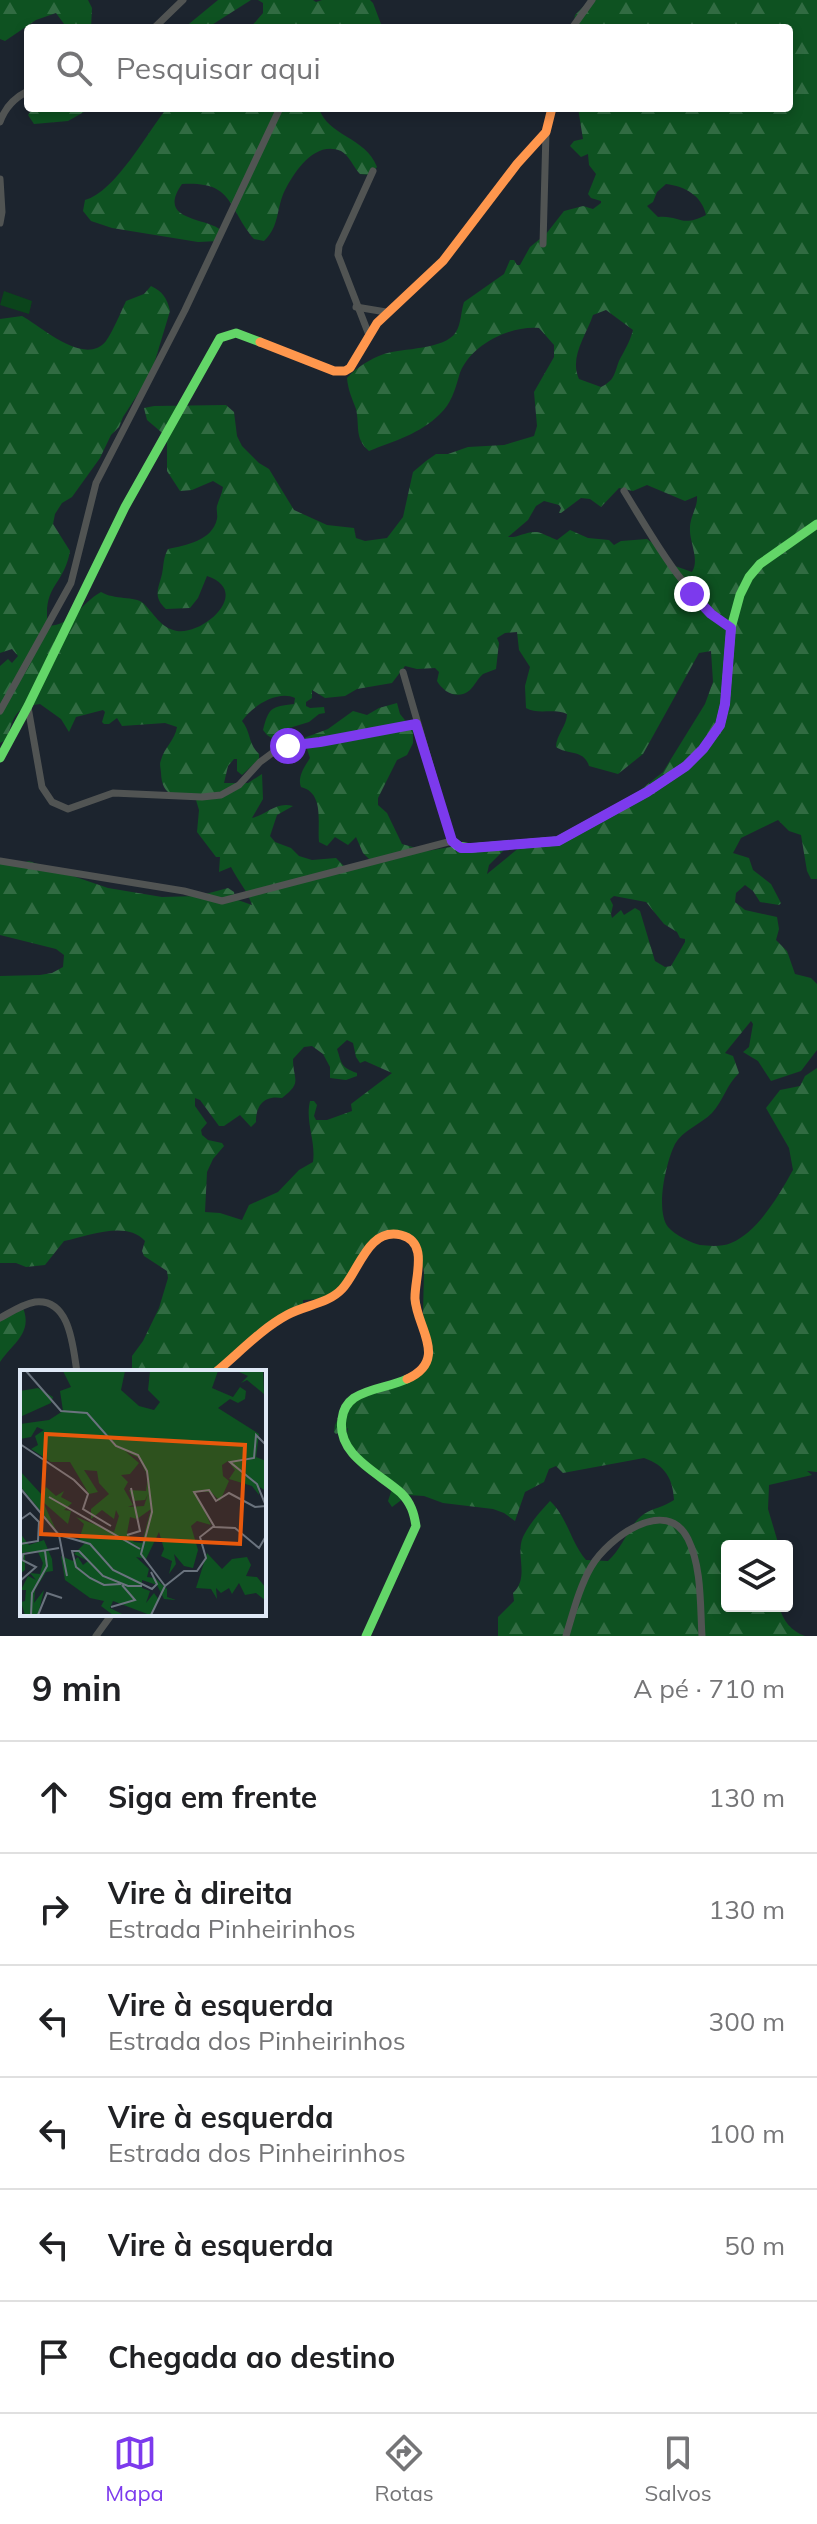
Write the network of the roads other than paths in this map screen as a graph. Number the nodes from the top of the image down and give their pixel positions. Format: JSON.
{"nodes":[{"id":1,"x":183,"y":0,"type":"edge"},
{"id":2,"x":592,"y":0,"type":"edge"},
{"id":3,"x":158,"y":24,"type":"edge"},
{"id":4,"x":575,"y":24,"type":"edge"},
{"id":5,"x":24,"y":93,"type":"edge"},
{"id":6,"x":278,"y":112,"type":"edge"},
{"id":7,"x":551,"y":112,"type":"edge"},
{"id":8,"x":0,"y":122,"type":"edge"},
{"id":9,"x":546,"y":132,"type":"junction"},
{"id":10,"x":373,"y":171,"type":"dead end"},
{"id":11,"x":0,"y":179,"type":"edge"},
{"id":12,"x":0,"y":223,"type":"edge"},
{"id":13,"x":543,"y":244,"type":"dead end"},
{"id":14,"x":356,"y":307,"type":"junction"},
{"id":15,"x":386,"y":312,"type":"junction"},
{"id":16,"x":369,"y":335,"type":"junction"},
{"id":17,"x":624,"y":491,"type":"dead end"},
{"id":18,"x":817,"y":524,"type":"edge"},
{"id":19,"x":731,"y":628,"type":"junction"},
{"id":20,"x":403,"y":672,"type":"dead end"},
{"id":21,"x":28,"y":706,"type":"junction"},
{"id":22,"x":0,"y":711,"type":"edge"},
{"id":23,"x":416,"y":724,"type":"junction"},
{"id":24,"x":0,"y":758,"type":"edge"},
{"id":25,"x":452,"y":841,"type":"junction"},
{"id":26,"x":0,"y":861,"type":"edge"},
{"id":27,"x":0,"y":1318,"type":"edge"},
{"id":28,"x":77,"y":1370,"type":"edge"},
{"id":29,"x":218,"y":1370,"type":"edge"},
{"id":30,"x":111,"y":1616,"type":"edge"},
{"id":31,"x":96,"y":1636,"type":"edge"},
{"id":32,"x":366,"y":1636,"type":"edge"},
{"id":33,"x":566,"y":1636,"type":"edge"},
{"id":34,"x":702,"y":1636,"type":"edge"}],
"edges":[{"from":1,"to":3,"type":"street"},
{"from":2,"to":4,"type":"street"},
{"from":5,"to":8,"type":"street"},
{"from":6,"to":22,"type":"street"},
{"from":7,"to":9,"type":"street"},
{"from":9,"to":13,"type":"street"},
{"from":9,"to":15,"type":"street"},
{"from":10,"to":14,"type":"street"},
{"from":11,"to":12,"type":"street"},
{"from":14,"to":15,"type":"street"},
{"from":14,"to":16,"type":"street"},
{"from":15,"to":16,"type":"street"},
{"from":16,"to":21,"type":"street"},
{"from":17,"to":19,"type":"street"},
{"from":18,"to":19,"type":"street"},
{"from":19,"to":25,"type":"street"},
{"from":20,"to":23,"type":"street"},
{"from":21,"to":23,"type":"street"},
{"from":21,"to":24,"type":"street"},
{"from":23,"to":25,"type":"street"},
{"from":25,"to":26,"type":"street"},
{"from":27,"to":28,"type":"street"},
{"from":29,"to":32,"type":"street"},
{"from":30,"to":31,"type":"street"},
{"from":33,"to":34,"type":"street"}]}
